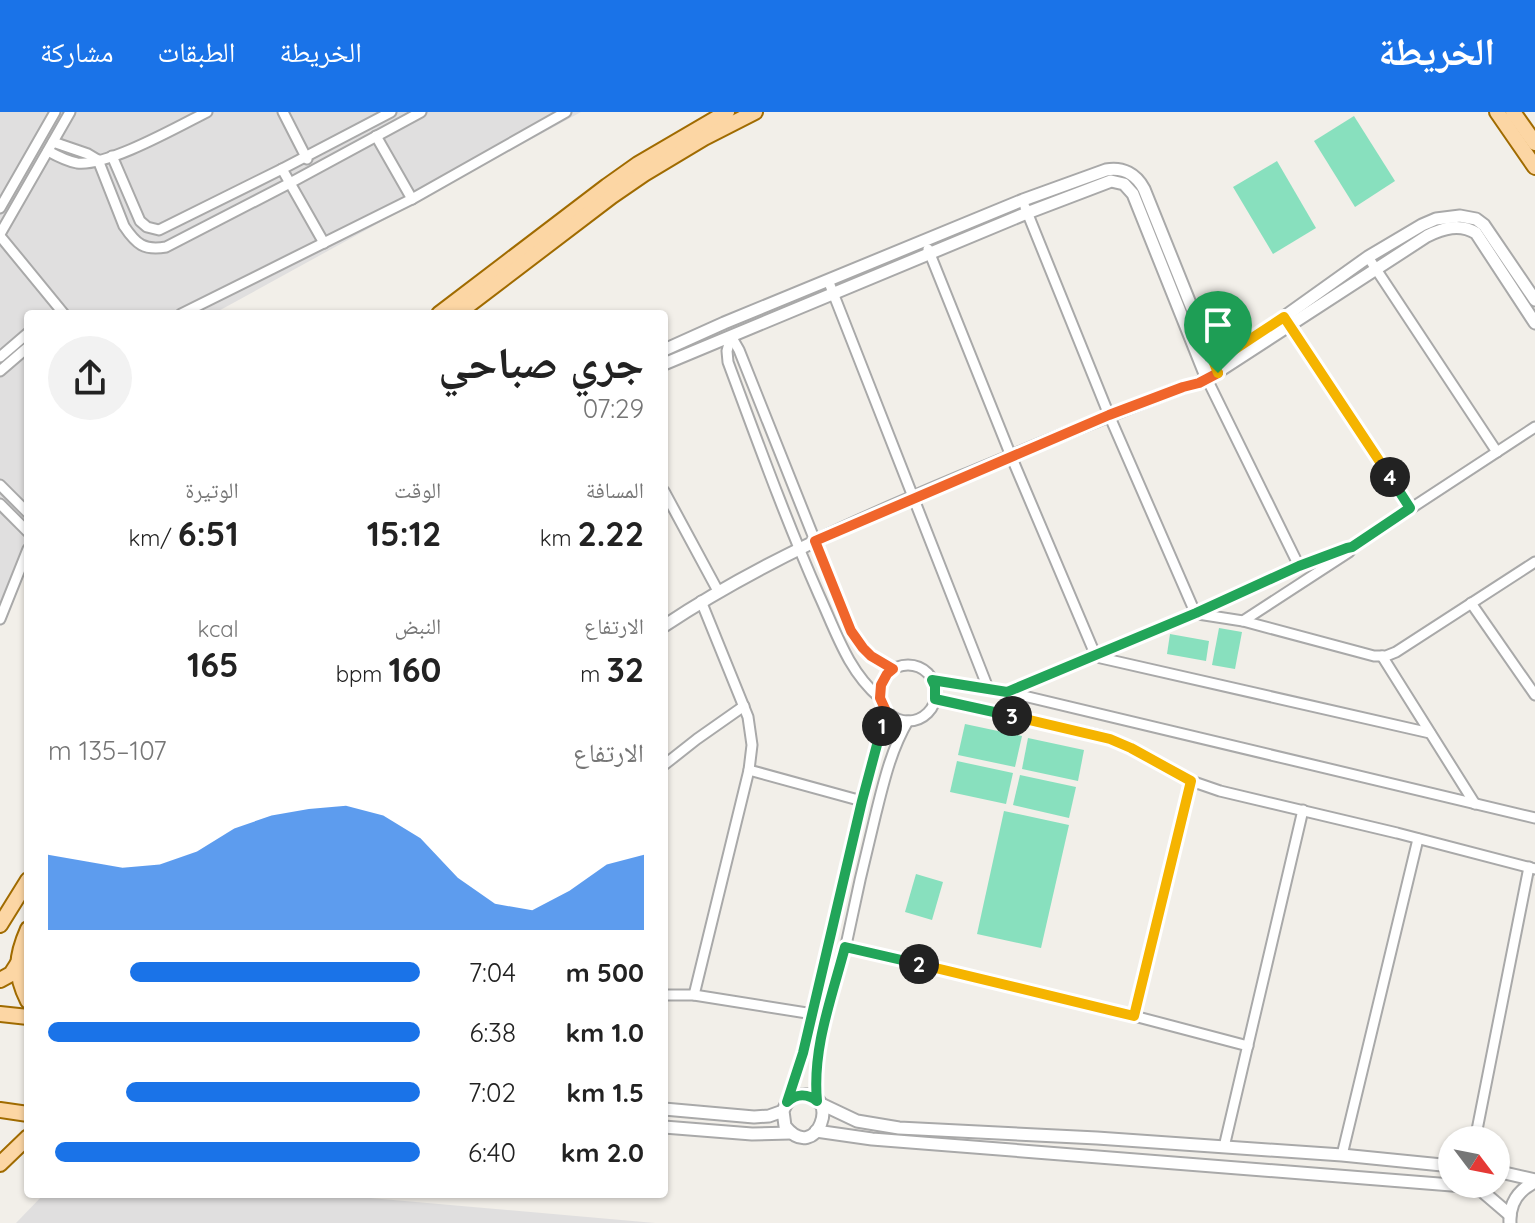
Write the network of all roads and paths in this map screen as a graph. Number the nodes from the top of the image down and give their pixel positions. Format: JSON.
{"nodes":[{"id":1,"x":55,"y":112,"type":"edge"},
{"id":2,"x":70,"y":112,"type":"edge"},
{"id":3,"x":207,"y":112,"type":"edge"},
{"id":4,"x":283,"y":112,"type":"edge"},
{"id":5,"x":391,"y":112,"type":"edge"},
{"id":6,"x":421,"y":112,"type":"edge"},
{"id":7,"x":566,"y":112,"type":"edge"},
{"id":8,"x":727,"y":112,"type":"edge"},
{"id":9,"x":755,"y":112,"type":"edge"},
{"id":10,"x":1497,"y":112,"type":"edge"},
{"id":11,"x":1513,"y":112,"type":"edge"},
{"id":12,"x":376,"y":136,"type":"junction"},
{"id":13,"x":1535,"y":143,"type":"edge"},
{"id":14,"x":50,"y":146,"type":"junction"},
{"id":15,"x":112,"y":156,"type":"junction"},
{"id":16,"x":306,"y":156,"type":"junction"},
{"id":17,"x":98,"y":160,"type":"junction"},
{"id":18,"x":1535,"y":167,"type":"edge"},
{"id":19,"x":282,"y":169,"type":"junction"},
{"id":20,"x":313,"y":170,"type":"junction"},
{"id":21,"x":290,"y":183,"type":"junction"},
{"id":22,"x":412,"y":199,"type":"junction"},
{"id":23,"x":1023,"y":200,"type":"junction"},
{"id":24,"x":0,"y":208,"type":"edge"},
{"id":25,"x":1027,"y":213,"type":"junction"},
{"id":26,"x":1460,"y":222,"type":"junction"},
{"id":27,"x":0,"y":235,"type":"edge"},
{"id":28,"x":925,"y":242,"type":"junction"},
{"id":29,"x":324,"y":243,"type":"junction"},
{"id":30,"x":930,"y":254,"type":"junction"},
{"id":31,"x":1368,"y":257,"type":"junction"},
{"id":32,"x":1376,"y":269,"type":"junction"},
{"id":33,"x":828,"y":280,"type":"junction"},
{"id":34,"x":833,"y":293,"type":"junction"},
{"id":35,"x":1535,"y":300,"type":"edge"},
{"id":36,"x":61,"y":310,"type":"edge"},
{"id":37,"x":189,"y":310,"type":"edge"},
{"id":38,"x":444,"y":310,"type":"edge"},
{"id":39,"x":462,"y":310,"type":"edge"},
{"id":40,"x":1287,"y":322,"type":"junction"},
{"id":41,"x":724,"y":323,"type":"junction"},
{"id":42,"x":1535,"y":323,"type":"edge"},
{"id":43,"x":24,"y":336,"type":"edge"},
{"id":44,"x":731,"y":336,"type":"junction"},
{"id":45,"x":16,"y":343,"type":"junction"},
{"id":46,"x":24,"y":349,"type":"edge"},
{"id":47,"x":24,"y":352,"type":"edge"},
{"id":48,"x":0,"y":357,"type":"edge"},
{"id":49,"x":668,"y":357,"type":"edge"},
{"id":50,"x":668,"y":358,"type":"edge"},
{"id":51,"x":0,"y":371,"type":"edge"},
{"id":52,"x":1211,"y":371,"type":"junction"},
{"id":53,"x":1183,"y":387,"type":"joint"},
{"id":54,"x":1109,"y":415,"type":"junction"},
{"id":55,"x":1535,"y":427,"type":"edge"},
{"id":56,"x":1497,"y":452,"type":"junction"},
{"id":57,"x":1011,"y":456,"type":"junction"},
{"id":58,"x":0,"y":485,"type":"edge"},
{"id":59,"x":913,"y":497,"type":"junction"},
{"id":60,"x":668,"y":498,"type":"edge"},
{"id":61,"x":0,"y":504,"type":"edge"},
{"id":62,"x":1410,"y":508,"type":"junction"},
{"id":63,"x":24,"y":509,"type":"edge"},
{"id":64,"x":24,"y":528,"type":"edge"},
{"id":65,"x":815,"y":541,"type":"junction"},
{"id":66,"x":1352,"y":547,"type":"junction"},
{"id":67,"x":799,"y":550,"type":"junction"},
{"id":68,"x":24,"y":559,"type":"edge"},
{"id":69,"x":1535,"y":562,"type":"edge"},
{"id":70,"x":1299,"y":566,"type":"junction"},
{"id":71,"x":718,"y":591,"type":"junction"},
{"id":72,"x":701,"y":601,"type":"junction"},
{"id":73,"x":1471,"y":603,"type":"junction"},
{"id":74,"x":1196,"y":613,"type":"junction"},
{"id":75,"x":0,"y":619,"type":"edge"},
{"id":76,"x":1243,"y":621,"type":"junction"},
{"id":77,"x":668,"y":623,"type":"edge"},
{"id":78,"x":1095,"y":654,"type":"junction"},
{"id":79,"x":1382,"y":656,"type":"junction"},
{"id":80,"x":893,"y":669,"type":"junction"},
{"id":81,"x":932,"y":680,"type":"junction"},
{"id":82,"x":988,"y":688,"type":"junction"},
{"id":83,"x":1007,"y":692,"type":"junction"},
{"id":84,"x":1535,"y":695,"type":"edge"},
{"id":85,"x":880,"y":698,"type":"junction"},
{"id":86,"x":935,"y":699,"type":"junction"},
{"id":87,"x":744,"y":706,"type":"junction"},
{"id":88,"x":886,"y":711,"type":"junction"},
{"id":89,"x":908,"y":721,"type":"junction"},
{"id":90,"x":1430,"y":733,"type":"junction"},
{"id":91,"x":668,"y":762,"type":"edge"},
{"id":92,"x":749,"y":770,"type":"junction"},
{"id":93,"x":1191,"y":781,"type":"junction"},
{"id":94,"x":862,"y":801,"type":"junction"},
{"id":95,"x":1475,"y":804,"type":"junction"},
{"id":96,"x":1535,"y":808,"type":"edge"},
{"id":97,"x":1303,"y":810,"type":"junction"},
{"id":98,"x":1524,"y":815,"type":"junction"},
{"id":99,"x":1535,"y":818,"type":"edge"},
{"id":100,"x":1418,"y":839,"type":"junction"},
{"id":101,"x":1532,"y":868,"type":"edge"},
{"id":102,"x":24,"y":886,"type":"edge"},
{"id":103,"x":0,"y":925,"type":"edge"},
{"id":104,"x":24,"y":938,"type":"edge"},
{"id":105,"x":845,"y":947,"type":"junction"},
{"id":106,"x":18,"y":963,"type":"junction"},
{"id":107,"x":0,"y":980,"type":"edge"},
{"id":108,"x":24,"y":992,"type":"edge"},
{"id":109,"x":668,"y":995,"type":"edge"},
{"id":110,"x":694,"y":995,"type":"junction"},
{"id":111,"x":0,"y":1014,"type":"edge"},
{"id":112,"x":813,"y":1014,"type":"junction"},
{"id":113,"x":1134,"y":1016,"type":"junction"},
{"id":114,"x":24,"y":1017,"type":"edge"},
{"id":115,"x":1248,"y":1046,"type":"junction"},
{"id":116,"x":818,"y":1102,"type":"junction"},
{"id":117,"x":785,"y":1107,"type":"junction"},
{"id":118,"x":668,"y":1109,"type":"edge"},
{"id":119,"x":0,"y":1110,"type":"edge"},
{"id":120,"x":24,"y":1113,"type":"edge"},
{"id":121,"x":1478,"y":1126,"type":"edge"},
{"id":122,"x":668,"y":1127,"type":"edge"},
{"id":123,"x":816,"y":1131,"type":"junction"},
{"id":124,"x":791,"y":1133,"type":"junction"},
{"id":125,"x":1097,"y":1138,"type":"junction"},
{"id":126,"x":24,"y":1141,"type":"edge"},
{"id":127,"x":1224,"y":1147,"type":"junction"},
{"id":128,"x":1342,"y":1155,"type":"junction"},
{"id":129,"x":1097,"y":1156,"type":"junction"},
{"id":130,"x":0,"y":1164,"type":"edge"},
{"id":131,"x":1438,"y":1165,"type":"edge"},
{"id":132,"x":1510,"y":1175,"type":"edge"},
{"id":133,"x":1535,"y":1181,"type":"edge"},
{"id":134,"x":1510,"y":1219,"type":"edge"}],
"edges":[{"from":1,"to":24,"type":"street"},
{"from":2,"to":14,"type":"street"},
{"from":3,"to":15,"type":"street"},
{"from":4,"to":16,"type":"street"},
{"from":5,"to":16,"type":"street"},
{"from":6,"to":12,"type":"street"},
{"from":7,"to":22,"type":"street"},
{"from":8,"to":38,"type":"main road"},
{"from":9,"to":39,"type":"main road"},
{"from":10,"to":18,"type":"main road"},
{"from":11,"to":13,"type":"main road"},
{"from":12,"to":20,"type":"street"},
{"from":12,"to":22,"type":"street"},
{"from":14,"to":17,"type":"street"},
{"from":14,"to":27,"type":"street"},
{"from":15,"to":17,"type":"street"},
{"from":15,"to":19,"type":"street"},
{"from":16,"to":19,"type":"street"},
{"from":16,"to":20,"type":"street"},
{"from":17,"to":21,"type":"street"},
{"from":19,"to":21,"type":"street"},
{"from":20,"to":21,"type":"street"},
{"from":21,"to":29,"type":"street"},
{"from":22,"to":29,"type":"street"},
{"from":23,"to":25,"type":"street"},
{"from":23,"to":28,"type":"street"},
{"from":23,"to":52,"type":"street"},
{"from":25,"to":30,"type":"street"},
{"from":25,"to":52,"type":"street"},
{"from":25,"to":54,"type":"street"},
{"from":26,"to":31,"type":"street"},
{"from":26,"to":32,"type":"street"},
{"from":26,"to":35,"type":"street"},
{"from":26,"to":42,"type":"street"},
{"from":27,"to":36,"type":"street"},
{"from":28,"to":30,"type":"street"},
{"from":28,"to":33,"type":"street"},
{"from":29,"to":37,"type":"street"},
{"from":30,"to":34,"type":"street"},
{"from":30,"to":57,"type":"street"},
{"from":31,"to":32,"type":"street"},
{"from":31,"to":40,"type":"street"},
{"from":32,"to":40,"type":"street"},
{"from":32,"to":56,"type":"street"},
{"from":33,"to":34,"type":"street"},
{"from":33,"to":41,"type":"street"},
{"from":34,"to":44,"type":"street"},
{"from":34,"to":59,"type":"street"},
{"from":40,"to":52,"type":"street"},
{"from":40,"to":62,"type":"street"},
{"from":41,"to":44,"type":"street"},
{"from":41,"to":49,"type":"street"},
{"from":43,"to":45,"type":"street"},
{"from":44,"to":50,"type":"street"},
{"from":44,"to":65,"type":"street"},
{"from":44,"to":67,"type":"street"},
{"from":45,"to":46,"type":"street"},
{"from":45,"to":48,"type":"street"},
{"from":47,"to":51,"type":"street"},
{"from":52,"to":53,"type":"street"},
{"from":52,"to":70,"type":"street"},
{"from":53,"to":54,"type":"street"},
{"from":54,"to":57,"type":"street"},
{"from":54,"to":74,"type":"street"},
{"from":55,"to":56,"type":"street"},
{"from":56,"to":62,"type":"street"},
{"from":57,"to":59,"type":"street"},
{"from":57,"to":78,"type":"street"},
{"from":58,"to":63,"type":"street"},
{"from":59,"to":65,"type":"street"},
{"from":59,"to":82,"type":"street"},
{"from":60,"to":71,"type":"street"},
{"from":61,"to":64,"type":"street"},
{"from":62,"to":66,"type":"street"},
{"from":65,"to":67,"type":"street"},
{"from":65,"to":80,"type":"street"},
{"from":66,"to":70,"type":"street"},
{"from":66,"to":76,"type":"street"},
{"from":67,"to":71,"type":"street"},
{"from":67,"to":85,"type":"street"},
{"from":68,"to":75,"type":"street"},
{"from":69,"to":73,"type":"street"},
{"from":70,"to":74,"type":"street"},
{"from":71,"to":72,"type":"street"},
{"from":72,"to":77,"type":"street"},
{"from":72,"to":87,"type":"street"},
{"from":73,"to":79,"type":"street"},
{"from":73,"to":84,"type":"street"},
{"from":74,"to":76,"type":"street"},
{"from":74,"to":78,"type":"street"},
{"from":76,"to":79,"type":"street"},
{"from":78,"to":83,"type":"street"},
{"from":78,"to":90,"type":"street"},
{"from":79,"to":90,"type":"street"},
{"from":80,"to":81,"type":"street"},
{"from":80,"to":85,"type":"street"},
{"from":81,"to":82,"type":"street"},
{"from":81,"to":86,"type":"street"},
{"from":82,"to":83,"type":"street"},
{"from":83,"to":95,"type":"street"},
{"from":85,"to":88,"type":"street"},
{"from":86,"to":89,"type":"street"},
{"from":86,"to":93,"type":"street"},
{"from":87,"to":91,"type":"street"},
{"from":87,"to":92,"type":"street"},
{"from":88,"to":89,"type":"street"},
{"from":88,"to":94,"type":"street"},
{"from":89,"to":105,"type":"street"},
{"from":90,"to":95,"type":"street"},
{"from":92,"to":94,"type":"street"},
{"from":92,"to":110,"type":"street"},
{"from":93,"to":97,"type":"street"},
{"from":93,"to":113,"type":"street"},
{"from":94,"to":112,"type":"street"},
{"from":95,"to":98,"type":"street"},
{"from":96,"to":98,"type":"street"},
{"from":97,"to":100,"type":"street"},
{"from":97,"to":115,"type":"street"},
{"from":98,"to":99,"type":"street"},
{"from":100,"to":101,"type":"street"},
{"from":100,"to":128,"type":"street"},
{"from":101,"to":121,"type":"street"},
{"from":102,"to":103,"type":"main road"},
{"from":104,"to":106,"type":"main road"},
{"from":105,"to":113,"type":"street"},
{"from":105,"to":116,"type":"street"},
{"from":106,"to":107,"type":"main road"},
{"from":106,"to":108,"type":"main road"},
{"from":109,"to":110,"type":"street"},
{"from":110,"to":112,"type":"street"},
{"from":111,"to":114,"type":"main road"},
{"from":112,"to":117,"type":"street"},
{"from":113,"to":115,"type":"street"},
{"from":115,"to":127,"type":"street"},
{"from":116,"to":117,"type":"street"},
{"from":116,"to":123,"type":"street"},
{"from":116,"to":125,"type":"street"},
{"from":117,"to":118,"type":"street"},
{"from":117,"to":124,"type":"street"},
{"from":119,"to":120,"type":"main road"},
{"from":122,"to":124,"type":"street"},
{"from":123,"to":124,"type":"street"},
{"from":123,"to":129,"type":"street"},
{"from":125,"to":127,"type":"street"},
{"from":125,"to":129,"type":"street"},
{"from":126,"to":130,"type":"main road"},
{"from":127,"to":128,"type":"street"},
{"from":128,"to":131,"type":"street"},
{"from":129,"to":134,"type":"street"},
{"from":132,"to":133,"type":"street"},
{"from":133,"to":134,"type":"street"}]}
